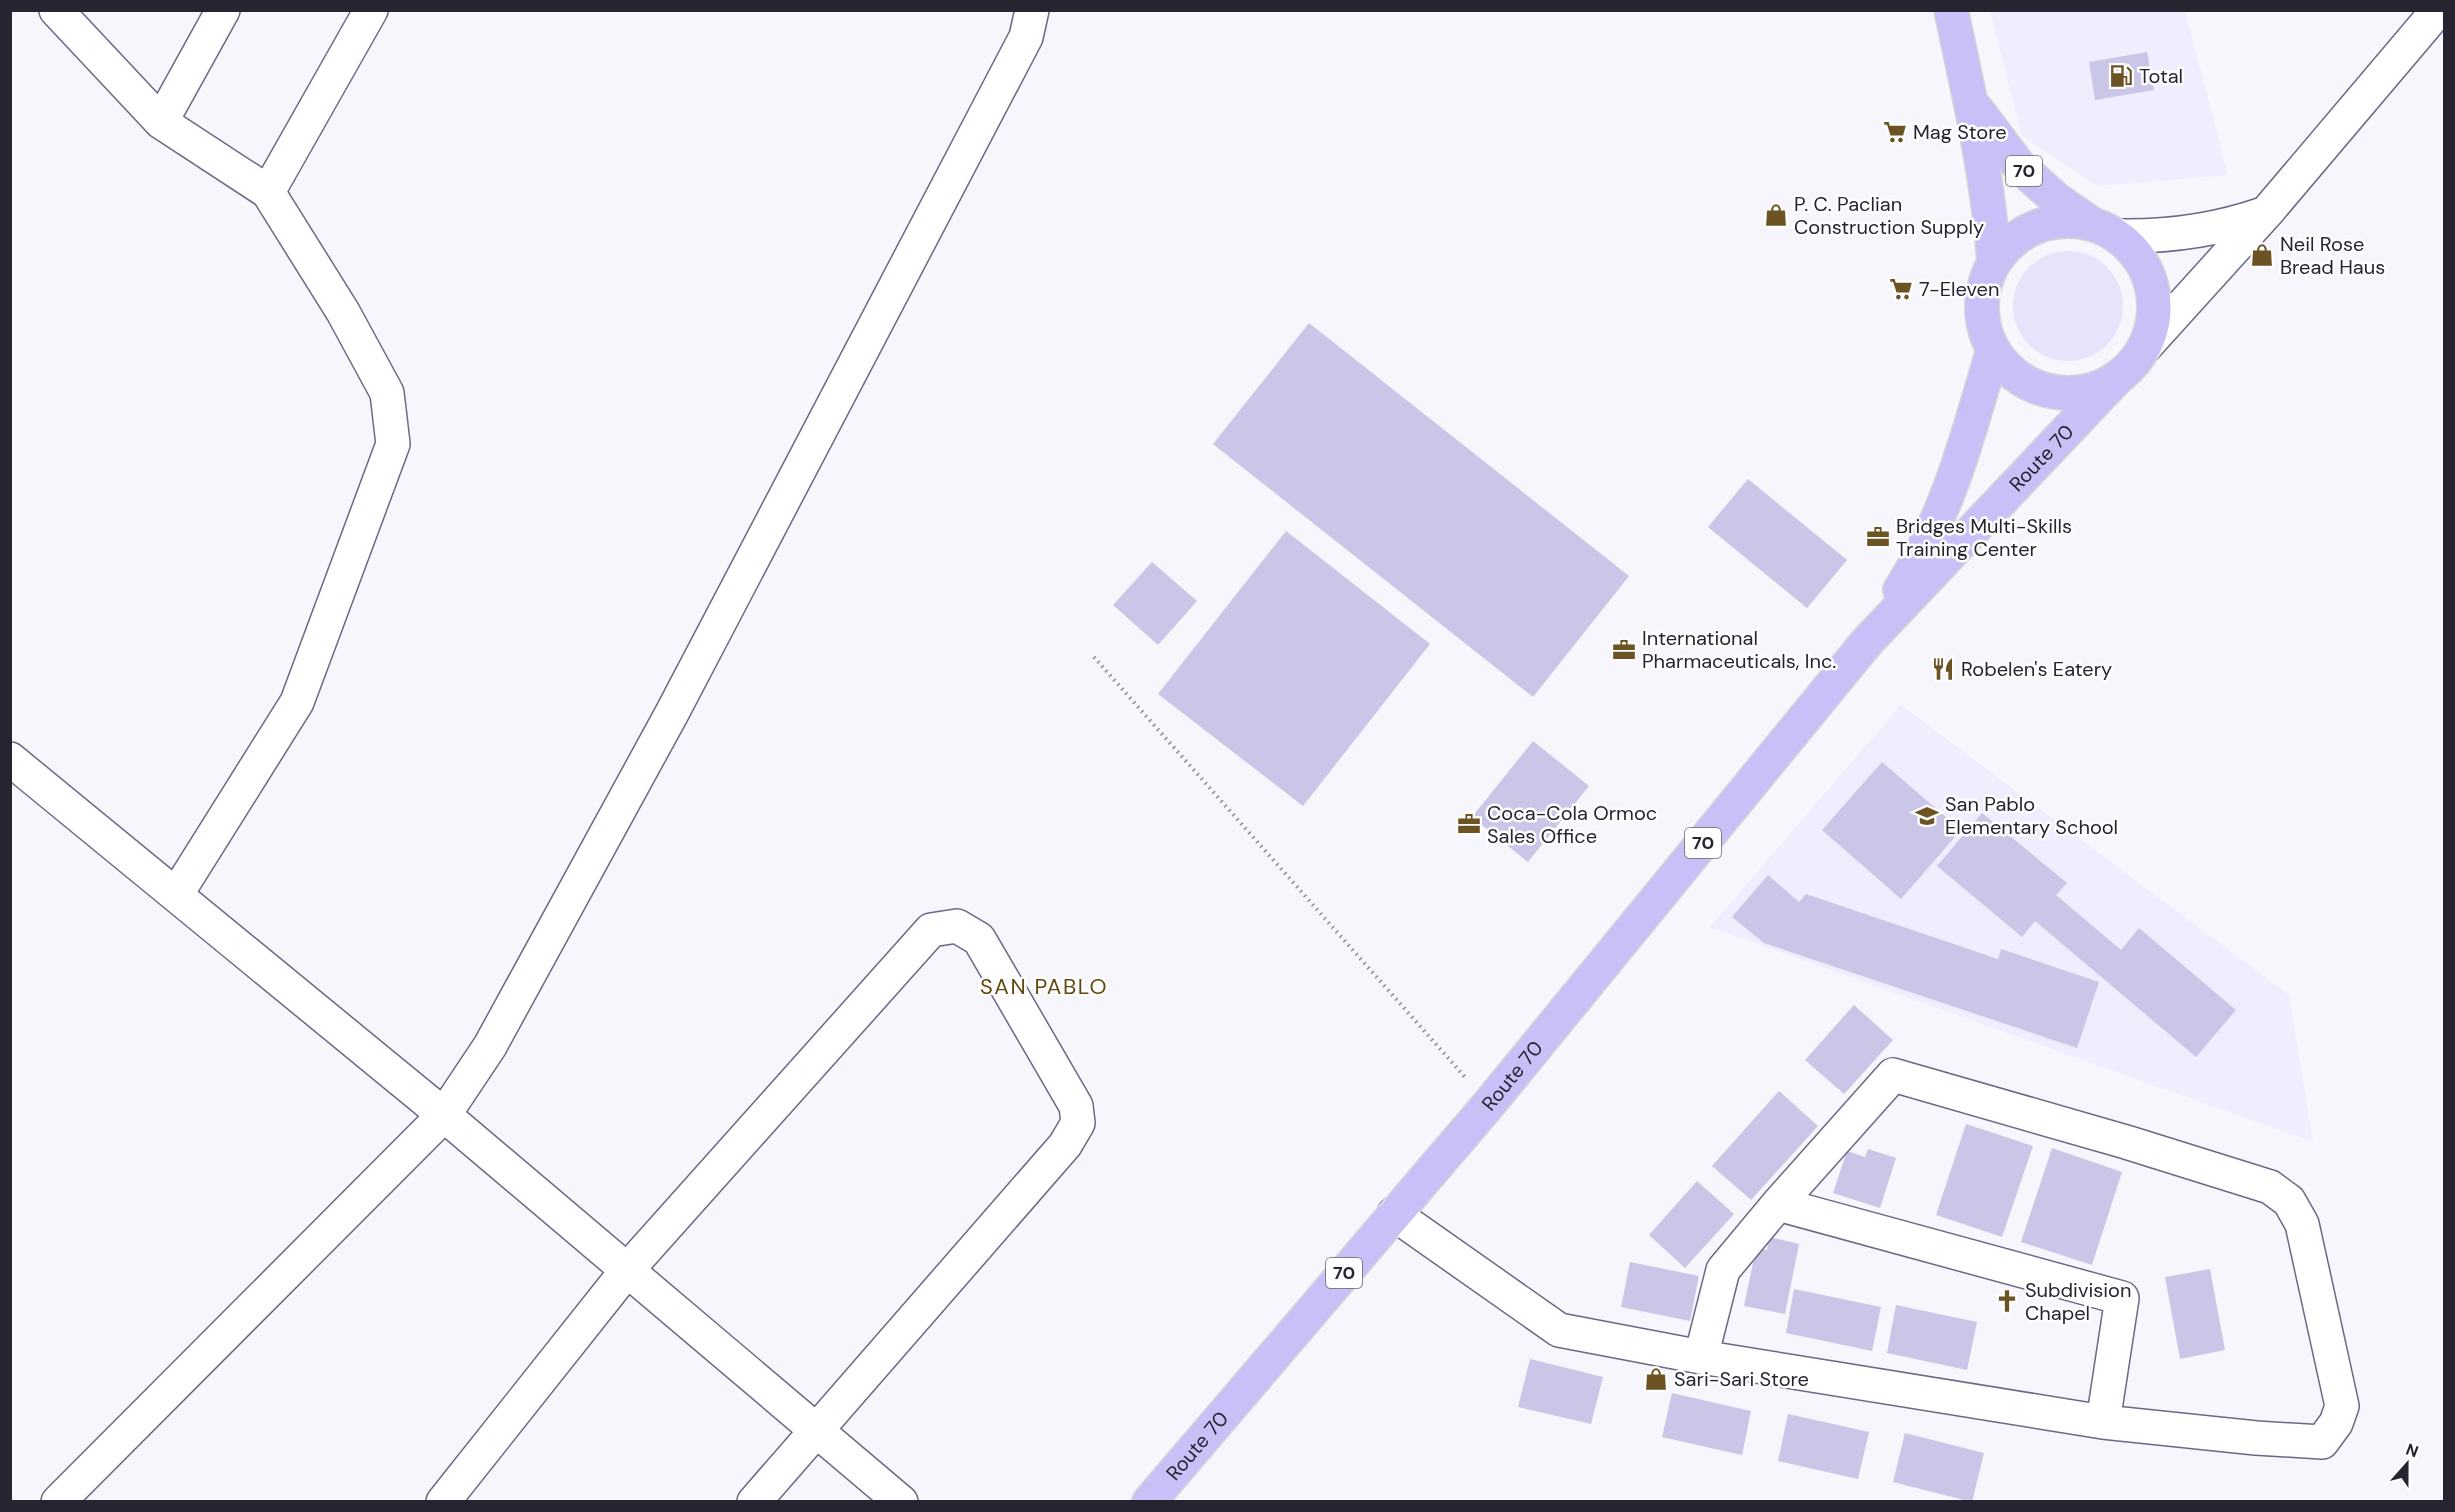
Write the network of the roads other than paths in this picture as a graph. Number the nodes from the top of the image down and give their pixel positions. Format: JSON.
{"nodes":[{"id":1,"x":56,"y":10,"type":"edge"},
{"id":2,"x":223,"y":10,"type":"edge"},
{"id":3,"x":371,"y":10,"type":"edge"},
{"id":4,"x":1032,"y":10,"type":"edge"},
{"id":5,"x":1951,"y":10,"type":"edge"},
{"id":6,"x":2438,"y":10,"type":"edge"},
{"id":7,"x":1970,"y":101,"type":"junction"},
{"id":8,"x":161,"y":123,"type":"junction"},
{"id":9,"x":268,"y":192,"type":"junction"},
{"id":10,"x":2267,"y":212,"type":"junction"},
{"id":11,"x":2105,"y":231,"type":"junction"},
{"id":12,"x":1994,"y":261,"type":"junction"},
{"id":13,"x":2144,"y":348,"type":"junction"},
{"id":14,"x":1993,"y":350,"type":"junction"},
{"id":15,"x":2118,"y":377,"type":"junction"},
{"id":16,"x":1866,"y":643,"type":"junction"},
{"id":17,"x":10,"y":759,"type":"edge"},
{"id":18,"x":176,"y":895,"type":"junction"},
{"id":19,"x":444,"y":1114,"type":"junction"},
{"id":20,"x":1778,"y":1203,"type":"junction"},
{"id":21,"x":1394,"y":1214,"type":"junction"},
{"id":22,"x":628,"y":1269,"type":"junction"},
{"id":23,"x":1701,"y":1357,"type":"junction"},
{"id":24,"x":2103,"y":1422,"type":"junction"},
{"id":25,"x":817,"y":1430,"type":"junction"},
{"id":26,"x":58,"y":1502,"type":"edge"},
{"id":27,"x":443,"y":1502,"type":"edge"},
{"id":28,"x":754,"y":1502,"type":"edge"},
{"id":29,"x":901,"y":1502,"type":"edge"},
{"id":30,"x":1149,"y":1502,"type":"edge"}],
"edges":[{"from":1,"to":8,"type":"street"},
{"from":2,"to":8,"type":"street"},
{"from":3,"to":9,"type":"street"},
{"from":4,"to":19,"type":"street"},
{"from":5,"to":7,"type":"highway","number":"70"},
{"from":6,"to":10,"type":"street"},
{"from":7,"to":11,"type":"highway","number":"70"},
{"from":7,"to":12,"type":"highway","number":"70"},
{"from":8,"to":9,"type":"street"},
{"from":9,"to":18,"type":"street"},
{"from":10,"to":11,"type":"street"},
{"from":10,"to":13,"type":"street"},
{"from":11,"to":12,"type":"highway","number":"70"},
{"from":11,"to":13,"type":"highway","number":"70"},
{"from":12,"to":14,"type":"highway","number":"70"},
{"from":13,"to":15,"type":"highway","number":"70"},
{"from":14,"to":15,"type":"highway","number":"70"},
{"from":14,"to":16,"type":"highway","name":"Route 70","number":"70"},
{"from":15,"to":16,"type":"highway","name":"Route 70","number":"70"},
{"from":16,"to":21,"type":"highway","name":"Route 70","number":"70"},
{"from":17,"to":18,"type":"street"},
{"from":18,"to":19,"type":"street"},
{"from":19,"to":22,"type":"street"},
{"from":19,"to":26,"type":"street"},
{"from":20,"to":23,"type":"street"},
{"from":20,"to":24,"type":"street"},
{"from":20,"to":24,"type":"street"},
{"from":21,"to":23,"type":"street"},
{"from":21,"to":30,"type":"highway","name":"Route 70","number":"70"},
{"from":22,"to":25,"type":"street"},
{"from":22,"to":25,"type":"street"},
{"from":22,"to":27,"type":"street"},
{"from":23,"to":24,"type":"street"},
{"from":25,"to":28,"type":"street"},
{"from":25,"to":29,"type":"street"}]}
